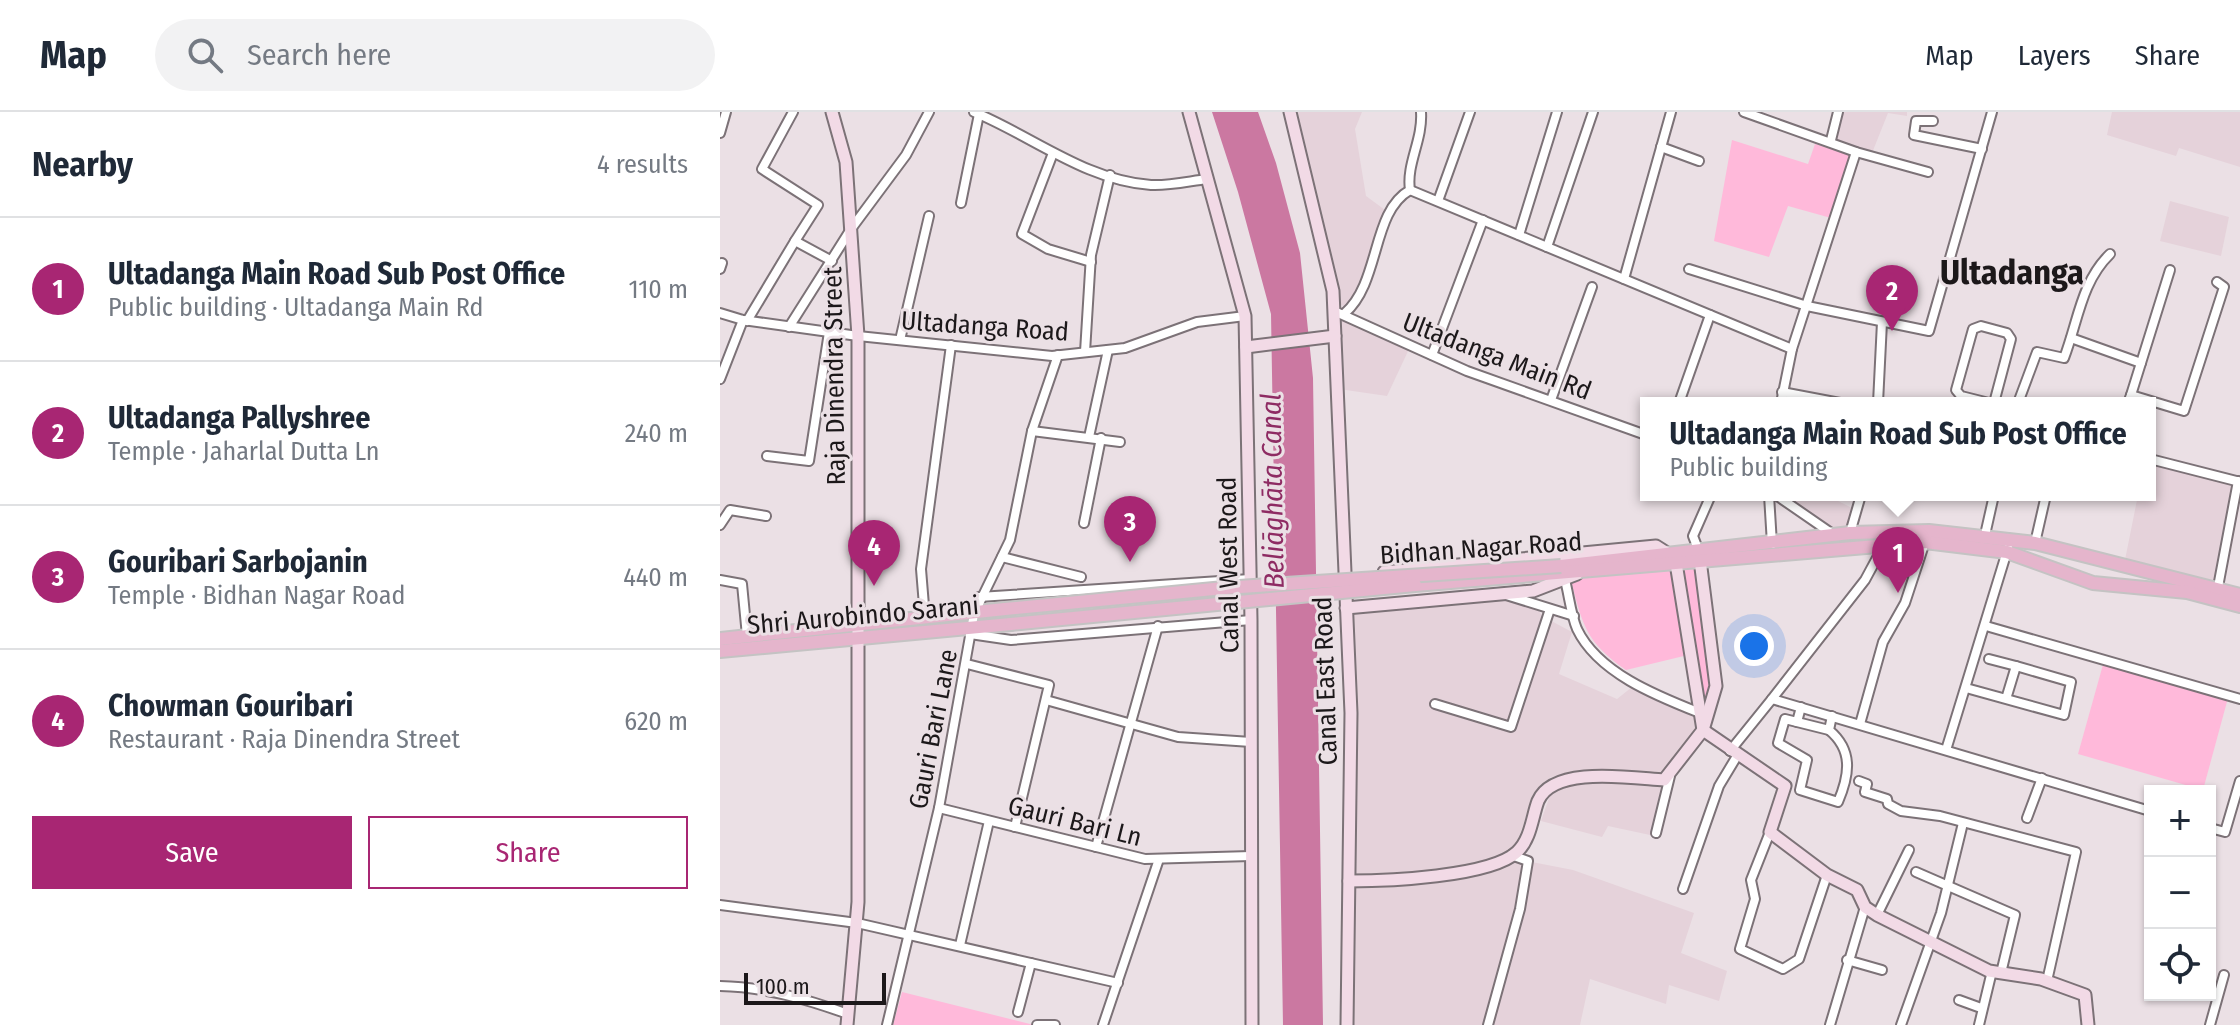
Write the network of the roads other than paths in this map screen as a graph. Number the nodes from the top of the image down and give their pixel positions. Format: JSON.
{"nodes":[{"id":1,"x":793,"y":112,"type":"edge"},
{"id":2,"x":832,"y":112,"type":"edge"},
{"id":3,"x":929,"y":112,"type":"edge"},
{"id":4,"x":1189,"y":112,"type":"edge"},
{"id":5,"x":1290,"y":112,"type":"edge"},
{"id":6,"x":1421,"y":112,"type":"edge"},
{"id":7,"x":1470,"y":112,"type":"edge"},
{"id":8,"x":1557,"y":112,"type":"edge"},
{"id":9,"x":1593,"y":112,"type":"edge"},
{"id":10,"x":1671,"y":112,"type":"edge"},
{"id":11,"x":1745,"y":112,"type":"edge"},
{"id":12,"x":1838,"y":112,"type":"edge"},
{"id":13,"x":1992,"y":112,"type":"edge"},
{"id":14,"x":977,"y":113,"type":"edge"},
{"id":15,"x":724,"y":116,"type":"edge"},
{"id":16,"x":1933,"y":121,"type":"dead end"},
{"id":17,"x":720,"y":133,"type":"edge"},
{"id":18,"x":1831,"y":140,"type":"junction"},
{"id":19,"x":1661,"y":147,"type":"junction"},
{"id":20,"x":1982,"y":149,"type":"junction"},
{"id":21,"x":1856,"y":152,"type":"junction"},
{"id":22,"x":1053,"y":153,"type":"junction"},
{"id":23,"x":1699,"y":161,"type":"dead end"},
{"id":24,"x":1928,"y":172,"type":"dead end"},
{"id":25,"x":1110,"y":175,"type":"junction"},
{"id":26,"x":1207,"y":179,"type":"junction"},
{"id":27,"x":1410,"y":190,"type":"junction"},
{"id":28,"x":1438,"y":201,"type":"junction"},
{"id":29,"x":961,"y":203,"type":"dead end"},
{"id":30,"x":929,"y":216,"type":"dead end"},
{"id":31,"x":1483,"y":220,"type":"junction"},
{"id":32,"x":851,"y":229,"type":"junction"},
{"id":33,"x":1519,"y":235,"type":"junction"},
{"id":34,"x":795,"y":241,"type":"junction"},
{"id":35,"x":1547,"y":247,"type":"junction"},
{"id":36,"x":2110,"y":254,"type":"dead end"},
{"id":37,"x":832,"y":261,"type":"junction"},
{"id":38,"x":1091,"y":262,"type":"junction"},
{"id":39,"x":1689,"y":269,"type":"dead end"},
{"id":40,"x":2170,"y":270,"type":"dead end"},
{"id":41,"x":1624,"y":279,"type":"junction"},
{"id":42,"x":2217,"y":282,"type":"dead end"},
{"id":43,"x":1592,"y":287,"type":"dead end"},
{"id":44,"x":1807,"y":306,"type":"junction"},
{"id":45,"x":1340,"y":312,"type":"junction"},
{"id":46,"x":720,"y":313,"type":"edge"},
{"id":47,"x":1710,"y":315,"type":"junction"},
{"id":48,"x":1245,"y":316,"type":"junction"},
{"id":49,"x":745,"y":321,"type":"junction"},
{"id":50,"x":1882,"y":322,"type":"junction"},
{"id":51,"x":789,"y":327,"type":"junction"},
{"id":52,"x":829,"y":332,"type":"junction"},
{"id":53,"x":858,"y":336,"type":"junction"},
{"id":54,"x":1332,"y":336,"type":"junction"},
{"id":55,"x":2071,"y":338,"type":"junction"},
{"id":56,"x":900,"y":340,"type":"junction"},
{"id":57,"x":951,"y":345,"type":"junction"},
{"id":58,"x":1249,"y":347,"type":"junction"},
{"id":59,"x":1792,"y":349,"type":"junction"},
{"id":60,"x":1108,"y":350,"type":"junction"},
{"id":61,"x":1085,"y":352,"type":"junction"},
{"id":62,"x":1058,"y":355,"type":"junction"},
{"id":63,"x":1432,"y":355,"type":"junction"},
{"id":64,"x":2141,"y":363,"type":"junction"},
{"id":65,"x":720,"y":379,"type":"edge"},
{"id":66,"x":1782,"y":392,"type":"junction"},
{"id":67,"x":1681,"y":397,"type":"edge"},
{"id":68,"x":1782,"y":397,"type":"edge"},
{"id":69,"x":1808,"y":397,"type":"edge"},
{"id":70,"x":1878,"y":397,"type":"edge"},
{"id":71,"x":1965,"y":397,"type":"edge"},
{"id":72,"x":1993,"y":397,"type":"edge"},
{"id":73,"x":2020,"y":397,"type":"edge"},
{"id":74,"x":2131,"y":397,"type":"edge"},
{"id":75,"x":1551,"y":400,"type":"junction"},
{"id":76,"x":2156,"y":405,"type":"edge"},
{"id":77,"x":1032,"y":431,"type":"junction"},
{"id":78,"x":1640,"y":433,"type":"edge"},
{"id":79,"x":1089,"y":437,"type":"junction"},
{"id":80,"x":1101,"y":438,"type":"junction"},
{"id":81,"x":1120,"y":442,"type":"dead end"},
{"id":82,"x":767,"y":456,"type":"dead end"},
{"id":83,"x":2156,"y":461,"type":"edge"},
{"id":84,"x":2239,"y":482,"type":"edge"},
{"id":85,"x":1708,"y":501,"type":"edge"},
{"id":86,"x":1769,"y":501,"type":"edge"},
{"id":87,"x":1785,"y":501,"type":"edge"},
{"id":88,"x":1859,"y":501,"type":"edge"},
{"id":89,"x":1993,"y":501,"type":"edge"},
{"id":90,"x":2045,"y":501,"type":"edge"},
{"id":91,"x":766,"y":516,"type":"dead end"},
{"id":92,"x":1084,"y":523,"type":"dead end"},
{"id":93,"x":720,"y":525,"type":"edge"},
{"id":94,"x":1850,"y":533,"type":"junction"},
{"id":95,"x":1834,"y":535,"type":"junction"},
{"id":96,"x":1985,"y":535,"type":"junction"},
{"id":97,"x":1925,"y":542,"type":"junction"},
{"id":98,"x":1885,"y":543,"type":"junction"},
{"id":99,"x":2035,"y":543,"type":"junction"},
{"id":100,"x":1772,"y":544,"type":"junction"},
{"id":101,"x":2008,"y":545,"type":"junction"},
{"id":102,"x":1700,"y":555,"type":"junction"},
{"id":103,"x":1002,"y":557,"type":"junction"},
{"id":104,"x":1672,"y":557,"type":"junction"},
{"id":105,"x":1344,"y":574,"type":"junction"},
{"id":106,"x":1567,"y":574,"type":"junction"},
{"id":107,"x":1081,"y":577,"type":"dead end"},
{"id":108,"x":1250,"y":579,"type":"junction"},
{"id":109,"x":720,"y":580,"type":"edge"},
{"id":110,"x":2218,"y":587,"type":"junction"},
{"id":111,"x":1502,"y":593,"type":"junction"},
{"id":112,"x":2240,"y":595,"type":"edge"},
{"id":113,"x":979,"y":597,"type":"junction"},
{"id":114,"x":2240,"y":606,"type":"edge"},
{"id":115,"x":1346,"y":608,"type":"junction"},
{"id":116,"x":1550,"y":609,"type":"junction"},
{"id":117,"x":1574,"y":616,"type":"junction"},
{"id":118,"x":925,"y":618,"type":"junction"},
{"id":119,"x":1251,"y":620,"type":"junction"},
{"id":120,"x":1011,"y":624,"type":"joint"},
{"id":121,"x":972,"y":625,"type":"junction"},
{"id":122,"x":1158,"y":626,"type":"junction"},
{"id":123,"x":1986,"y":626,"type":"junction"},
{"id":124,"x":860,"y":630,"type":"junction"},
{"id":125,"x":747,"y":636,"type":"junction"},
{"id":126,"x":720,"y":639,"type":"edge"},
{"id":127,"x":720,"y":651,"type":"edge"},
{"id":128,"x":1989,"y":659,"type":"dead end"},
{"id":129,"x":967,"y":664,"type":"junction"},
{"id":130,"x":2016,"y":666,"type":"junction"},
{"id":131,"x":1966,"y":688,"type":"junction"},
{"id":132,"x":1772,"y":699,"type":"junction"},
{"id":133,"x":2006,"y":699,"type":"junction"},
{"id":134,"x":2240,"y":699,"type":"edge"},
{"id":135,"x":1046,"y":700,"type":"junction"},
{"id":136,"x":1435,"y":704,"type":"dead end"},
{"id":137,"x":1801,"y":707,"type":"junction"},
{"id":138,"x":1700,"y":713,"type":"junction"},
{"id":139,"x":1832,"y":716,"type":"junction"},
{"id":140,"x":1797,"y":722,"type":"junction"},
{"id":141,"x":1128,"y":724,"type":"junction"},
{"id":142,"x":1860,"y":724,"type":"junction"},
{"id":143,"x":1703,"y":730,"type":"junction"},
{"id":144,"x":1829,"y":730,"type":"junction"},
{"id":145,"x":1251,"y":742,"type":"junction"},
{"id":146,"x":1946,"y":750,"type":"junction"},
{"id":147,"x":1733,"y":753,"type":"junction"},
{"id":148,"x":1671,"y":771,"type":"junction"},
{"id":149,"x":2042,"y":778,"type":"junction"},
{"id":150,"x":1859,"y":781,"type":"dead end"},
{"id":151,"x":2240,"y":781,"type":"edge"},
{"id":152,"x":939,"y":808,"type":"junction"},
{"id":153,"x":2144,"y":809,"type":"edge"},
{"id":154,"x":2027,"y":818,"type":"dead end"},
{"id":155,"x":989,"y":821,"type":"junction"},
{"id":156,"x":1963,"y":823,"type":"junction"},
{"id":157,"x":1015,"y":827,"type":"junction"},
{"id":158,"x":2216,"y":830,"type":"edge"},
{"id":159,"x":1770,"y":832,"type":"junction"},
{"id":160,"x":1656,"y":833,"type":"dead end"},
{"id":161,"x":1096,"y":847,"type":"junction"},
{"id":162,"x":1909,"y":850,"type":"dead end"},
{"id":163,"x":1511,"y":855,"type":"junction"},
{"id":164,"x":1251,"y":856,"type":"junction"},
{"id":165,"x":1159,"y":859,"type":"junction"},
{"id":166,"x":1916,"y":872,"type":"dead end"},
{"id":167,"x":1827,"y":875,"type":"junction"},
{"id":168,"x":1349,"y":881,"type":"junction"},
{"id":169,"x":1946,"y":888,"type":"junction"},
{"id":170,"x":1683,"y":889,"type":"dead end"},
{"id":171,"x":720,"y":905,"type":"edge"},
{"id":172,"x":1865,"y":907,"type":"junction"},
{"id":173,"x":1877,"y":915,"type":"junction"},
{"id":174,"x":857,"y":923,"type":"junction"},
{"id":175,"x":909,"y":933,"type":"junction"},
{"id":176,"x":1931,"y":942,"type":"junction"},
{"id":177,"x":960,"y":945,"type":"junction"},
{"id":178,"x":1847,"y":960,"type":"junction"},
{"id":179,"x":1031,"y":963,"type":"junction"},
{"id":180,"x":1882,"y":970,"type":"dead end"},
{"id":181,"x":1996,"y":972,"type":"junction"},
{"id":182,"x":2224,"y":975,"type":"dead end"},
{"id":183,"x":2047,"y":981,"type":"junction"},
{"id":184,"x":1118,"y":983,"type":"junction"},
{"id":185,"x":720,"y":986,"type":"edge"},
{"id":186,"x":1959,"y":1000,"type":"dead end"},
{"id":187,"x":1981,"y":1008,"type":"junction"},
{"id":188,"x":1018,"y":1012,"type":"dead end"},
{"id":189,"x":848,"y":1020,"type":"edge"},
{"id":190,"x":887,"y":1025,"type":"edge"},
{"id":191,"x":1037,"y":1025,"type":"edge"},
{"id":192,"x":1055,"y":1025,"type":"edge"},
{"id":193,"x":1103,"y":1025,"type":"edge"},
{"id":194,"x":1252,"y":1025,"type":"edge"},
{"id":195,"x":1347,"y":1025,"type":"edge"},
{"id":196,"x":1488,"y":1025,"type":"edge"},
{"id":197,"x":1830,"y":1025,"type":"edge"},
{"id":198,"x":1901,"y":1025,"type":"edge"},
{"id":199,"x":1979,"y":1025,"type":"edge"},
{"id":200,"x":2088,"y":1025,"type":"edge"},
{"id":201,"x":2210,"y":1025,"type":"edge"}],
"edges":[{"from":1,"to":34,"type":"street"},
{"from":2,"to":32,"type":"main road","name":"Raja Dinendra Street"},
{"from":3,"to":32,"type":"street"},
{"from":4,"to":26,"type":"main road","name":"Canal West Road"},
{"from":5,"to":45,"type":"main road","name":"Canal East Road"},
{"from":6,"to":27,"type":"street"},
{"from":7,"to":28,"type":"street"},
{"from":8,"to":33,"type":"street"},
{"from":9,"to":35,"type":"street"},
{"from":10,"to":19,"type":"street"},
{"from":11,"to":18,"type":"street"},
{"from":12,"to":18,"type":"street"},
{"from":13,"to":20,"type":"street"},
{"from":14,"to":22,"type":"street"},
{"from":14,"to":29,"type":"street"},
{"from":15,"to":17,"type":"street"},
{"from":16,"to":20,"type":"street"},
{"from":18,"to":21,"type":"street"},
{"from":19,"to":23,"type":"street"},
{"from":19,"to":41,"type":"street"},
{"from":20,"to":50,"type":"street"},
{"from":21,"to":24,"type":"street"},
{"from":21,"to":44,"type":"street"},
{"from":22,"to":25,"type":"street"},
{"from":22,"to":38,"type":"street"},
{"from":25,"to":26,"type":"street"},
{"from":25,"to":38,"type":"street"},
{"from":26,"to":48,"type":"main road","name":"Canal West Road"},
{"from":27,"to":28,"type":"street"},
{"from":27,"to":45,"type":"street"},
{"from":28,"to":31,"type":"street"},
{"from":30,"to":56,"type":"street"},
{"from":31,"to":33,"type":"street"},
{"from":31,"to":63,"type":"street"},
{"from":32,"to":37,"type":"street"},
{"from":32,"to":53,"type":"main road","name":"Raja Dinendra Street"},
{"from":33,"to":35,"type":"street"},
{"from":34,"to":37,"type":"street"},
{"from":34,"to":49,"type":"street"},
{"from":35,"to":41,"type":"street"},
{"from":36,"to":55,"type":"street"},
{"from":37,"to":51,"type":"street"},
{"from":38,"to":61,"type":"street"},
{"from":39,"to":44,"type":"street"},
{"from":40,"to":64,"type":"street"},
{"from":41,"to":47,"type":"street"},
{"from":42,"to":76,"type":"street"},
{"from":43,"to":75,"type":"street"},
{"from":44,"to":50,"type":"street"},
{"from":44,"to":59,"type":"street"},
{"from":45,"to":54,"type":"main road","name":"Canal East Road"},
{"from":45,"to":63,"type":"street","name":"Ultadanga Main Rd"},
{"from":46,"to":49,"type":"street","name":"Ultadanga Road"},
{"from":47,"to":59,"type":"street"},
{"from":47,"to":67,"type":"street"},
{"from":48,"to":58,"type":"main road","name":"Canal West Road"},
{"from":48,"to":60,"type":"street","name":"Ultadanga Road"},
{"from":49,"to":51,"type":"street","name":"Ultadanga Road"},
{"from":49,"to":65,"type":"street"},
{"from":50,"to":70,"type":"street"},
{"from":51,"to":52,"type":"street","name":"Ultadanga Road"},
{"from":52,"to":53,"type":"street","name":"Ultadanga Road"},
{"from":52,"to":82,"type":"street"},
{"from":53,"to":56,"type":"street","name":"Ultadanga Road"},
{"from":53,"to":124,"type":"main road","name":"Raja Dinendra Street"},
{"from":54,"to":58,"type":"main road"},
{"from":54,"to":105,"type":"main road","name":"Canal East Road"},
{"from":55,"to":64,"type":"street"},
{"from":55,"to":73,"type":"street"},
{"from":56,"to":57,"type":"street","name":"Ultadanga Road"},
{"from":57,"to":62,"type":"street","name":"Ultadanga Road"},
{"from":57,"to":118,"type":"street"},
{"from":58,"to":108,"type":"main road","name":"Canal West Road"},
{"from":59,"to":66,"type":"street"},
{"from":60,"to":61,"type":"street","name":"Ultadanga Road"},
{"from":60,"to":79,"type":"street"},
{"from":61,"to":62,"type":"street","name":"Ultadanga Road"},
{"from":62,"to":77,"type":"street","name":"Gauri Bari Lane"},
{"from":63,"to":75,"type":"street","name":"Ultadanga Main Rd"},
{"from":64,"to":74,"type":"street"},
{"from":66,"to":68,"type":"street"},
{"from":66,"to":69,"type":"street"},
{"from":71,"to":72,"type":"street"},
{"from":75,"to":78,"type":"street","name":"Ultadanga Main Rd"},
{"from":77,"to":79,"type":"street"},
{"from":77,"to":103,"type":"street","name":"Gauri Bari Lane"},
{"from":79,"to":80,"type":"street"},
{"from":80,"to":81,"type":"street"},
{"from":80,"to":92,"type":"street"},
{"from":83,"to":84,"type":"street"},
{"from":84,"to":110,"type":"street"},
{"from":85,"to":102,"type":"street"},
{"from":86,"to":100,"type":"street"},
{"from":87,"to":95,"type":"street"},
{"from":88,"to":94,"type":"street"},
{"from":89,"to":96,"type":"street"},
{"from":90,"to":99,"type":"street"},
{"from":91,"to":93,"type":"street"},
{"from":94,"to":95,"type":"main road","name":"Bidhan Nagar Road"},
{"from":94,"to":96,"type":"main road","name":"Bidhan Nagar Road"},
{"from":95,"to":100,"type":"main road","name":"Bidhan Nagar Road"},
{"from":96,"to":101,"type":"main road","name":"Bidhan Nagar Road"},
{"from":97,"to":98,"type":"main road","name":"Bidhan Nagar Road"},
{"from":97,"to":101,"type":"main road","name":"Bidhan Nagar Road"},
{"from":97,"to":142,"type":"street"},
{"from":98,"to":102,"type":"main road","name":"Bidhan Nagar Road"},
{"from":98,"to":132,"type":"street"},
{"from":99,"to":101,"type":"main road","name":"Bidhan Nagar Road"},
{"from":99,"to":110,"type":"main road","name":"Bidhan Nagar Road"},
{"from":100,"to":102,"type":"main road","name":"Bidhan Nagar Road"},
{"from":101,"to":114,"type":"main road","name":"Bidhan Nagar Road"},
{"from":101,"to":123,"type":"street"},
{"from":102,"to":104,"type":"main road","name":"Bidhan Nagar Road"},
{"from":102,"to":143,"type":"main road"},
{"from":103,"to":107,"type":"street"},
{"from":103,"to":113,"type":"street","name":"Gauri Bari Lane"},
{"from":104,"to":105,"type":"main road"},
{"from":104,"to":106,"type":"main road","name":"Bidhan Nagar Road"},
{"from":104,"to":138,"type":"main road"},
{"from":105,"to":115,"type":"main road","name":"Canal East Road"},
{"from":106,"to":111,"type":"main road"},
{"from":106,"to":117,"type":"street"},
{"from":106,"to":120,"type":"main road","name":"Bidhan Nagar Road","bridge":true},
{"from":106,"to":121,"type":"main road","name":"Bidhan Nagar Road","bridge":true},
{"from":108,"to":113,"type":"street"},
{"from":108,"to":119,"type":"main road","name":"Canal West Road"},
{"from":109,"to":125,"type":"street"},
{"from":110,"to":112,"type":"main road","name":"Bidhan Nagar Road"},
{"from":111,"to":115,"type":"main road"},
{"from":111,"to":116,"type":"street"},
{"from":113,"to":121,"type":"street","name":"Gauri Bari Lane"},
{"from":115,"to":168,"type":"main road","name":"Canal East Road"},
{"from":116,"to":117,"type":"street"},
{"from":116,"to":136,"type":"street"},
{"from":117,"to":138,"type":"street"},
{"from":118,"to":121,"type":"main road","name":"Bidhan Nagar Road"},
{"from":118,"to":124,"type":"main road","name":"Bidhan Nagar Road"},
{"from":119,"to":122,"type":"street"},
{"from":119,"to":145,"type":"main road","name":"Canal West Road"},
{"from":120,"to":121,"type":"main road","name":"Shri Aurobindo Sarani"},
{"from":121,"to":122,"type":"street"},
{"from":121,"to":124,"type":"main road","name":"Shri Aurobindo Sarani"},
{"from":121,"to":129,"type":"street","name":"Gauri Bari Lane"},
{"from":122,"to":141,"type":"street"},
{"from":123,"to":131,"type":"street"},
{"from":123,"to":134,"type":"street"},
{"from":124,"to":125,"type":"main road","name":"Bidhan Nagar Road"},
{"from":124,"to":127,"type":"main road","name":"Shri Aurobindo Sarani"},
{"from":124,"to":174,"type":"main road","name":"Raja Dinendra Street"},
{"from":125,"to":126,"type":"main road","name":"Bidhan Nagar Road"},
{"from":128,"to":130,"type":"street"},
{"from":129,"to":135,"type":"street"},
{"from":129,"to":152,"type":"street","name":"Gauri Bari Lane"},
{"from":130,"to":133,"type":"street"},
{"from":130,"to":133,"type":"street"},
{"from":131,"to":133,"type":"street"},
{"from":131,"to":146,"type":"street"},
{"from":132,"to":137,"type":"street"},
{"from":132,"to":147,"type":"street"},
{"from":135,"to":141,"type":"street"},
{"from":135,"to":157,"type":"street"},
{"from":137,"to":139,"type":"street"},
{"from":137,"to":140,"type":"street"},
{"from":138,"to":143,"type":"main road"},
{"from":139,"to":142,"type":"street"},
{"from":139,"to":144,"type":"street"},
{"from":140,"to":144,"type":"street"},
{"from":140,"to":144,"type":"street"},
{"from":141,"to":145,"type":"street"},
{"from":141,"to":161,"type":"street"},
{"from":142,"to":146,"type":"street"},
{"from":143,"to":147,"type":"main road"},
{"from":143,"to":148,"type":"main road"},
{"from":145,"to":164,"type":"main road","name":"Canal West Road"},
{"from":146,"to":149,"type":"street"},
{"from":147,"to":159,"type":"main road"},
{"from":147,"to":170,"type":"street"},
{"from":148,"to":160,"type":"street"},
{"from":148,"to":163,"type":"main road"},
{"from":149,"to":153,"type":"street"},
{"from":149,"to":154,"type":"street"},
{"from":150,"to":156,"type":"street"},
{"from":151,"to":158,"type":"street"},
{"from":152,"to":155,"type":"street","name":"Gauri Bari Ln"},
{"from":152,"to":175,"type":"street","name":"Gauri Bari Lane"},
{"from":155,"to":157,"type":"street","name":"Gauri Bari Ln"},
{"from":155,"to":177,"type":"street"},
{"from":156,"to":169,"type":"street"},
{"from":156,"to":183,"type":"street"},
{"from":157,"to":161,"type":"street","name":"Gauri Bari Ln"},
{"from":159,"to":167,"type":"main road"},
{"from":159,"to":167,"type":"street"},
{"from":161,"to":165,"type":"street","name":"Gauri Bari Ln"},
{"from":162,"to":173,"type":"street"},
{"from":163,"to":168,"type":"main road"},
{"from":163,"to":196,"type":"street"},
{"from":164,"to":165,"type":"street","name":"Gauri Bari Ln"},
{"from":164,"to":194,"type":"main road","name":"Canal West Road"},
{"from":165,"to":184,"type":"street"},
{"from":166,"to":169,"type":"street"},
{"from":167,"to":172,"type":"main road"},
{"from":168,"to":195,"type":"main road","name":"Canal East Road"},
{"from":169,"to":176,"type":"street"},
{"from":169,"to":181,"type":"street"},
{"from":171,"to":174,"type":"street"},
{"from":172,"to":173,"type":"main road"},
{"from":172,"to":178,"type":"street"},
{"from":173,"to":176,"type":"main road"},
{"from":174,"to":175,"type":"street"},
{"from":174,"to":189,"type":"main road","name":"Raja Dinendra Street"},
{"from":175,"to":177,"type":"street"},
{"from":175,"to":190,"type":"street","name":"Gauri Bari Lane"},
{"from":176,"to":181,"type":"main road"},
{"from":176,"to":198,"type":"street"},
{"from":177,"to":179,"type":"street"},
{"from":178,"to":180,"type":"street"},
{"from":178,"to":197,"type":"street"},
{"from":179,"to":184,"type":"street"},
{"from":179,"to":188,"type":"street"},
{"from":181,"to":183,"type":"main road"},
{"from":181,"to":187,"type":"street"},
{"from":182,"to":201,"type":"street"},
{"from":183,"to":200,"type":"main road"},
{"from":184,"to":193,"type":"street"},
{"from":185,"to":189,"type":"street"},
{"from":186,"to":187,"type":"street"},
{"from":187,"to":199,"type":"street"},
{"from":191,"to":192,"type":"street"}]}
